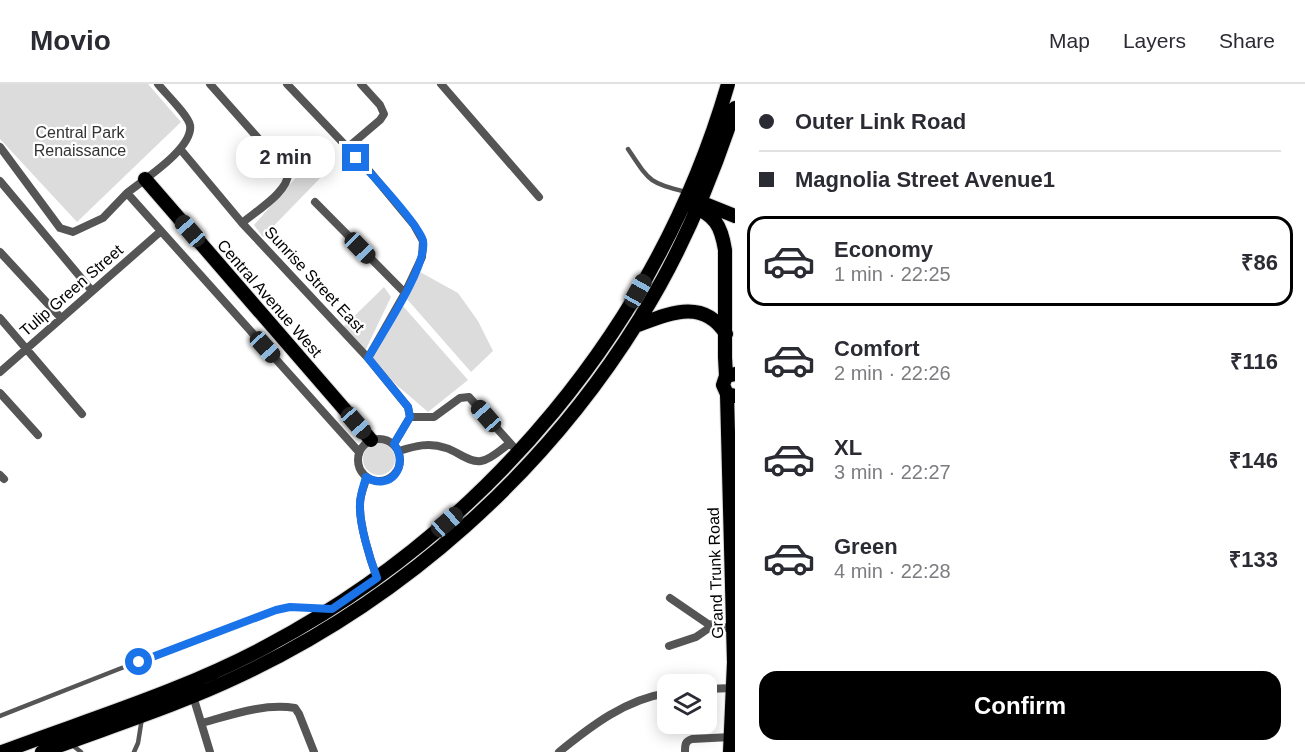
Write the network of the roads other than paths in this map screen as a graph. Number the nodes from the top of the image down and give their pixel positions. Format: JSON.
{"nodes":[{"id":1,"x":158,"y":84,"type":"edge"},
{"id":2,"x":210,"y":84,"type":"edge"},
{"id":3,"x":287,"y":84,"type":"edge"},
{"id":4,"x":361,"y":84,"type":"edge"},
{"id":5,"x":441,"y":84,"type":"edge"},
{"id":6,"x":728,"y":84,"type":"edge"},
{"id":7,"x":735,"y":108,"type":"edge"},
{"id":8,"x":346,"y":149,"type":"junction"},
{"id":9,"x":628,"y":149,"type":"dead end"},
{"id":10,"x":181,"y":150,"type":"junction"},
{"id":11,"x":1,"y":151,"type":"edge"},
{"id":12,"x":145,"y":178,"type":"junction"},
{"id":13,"x":0,"y":181,"type":"edge"},
{"id":14,"x":127,"y":193,"type":"junction"},
{"id":15,"x":538,"y":197,"type":"dead end"},
{"id":16,"x":691,"y":200,"type":"junction"},
{"id":17,"x":315,"y":202,"type":"dead end"},
{"id":18,"x":735,"y":216,"type":"edge"},
{"id":19,"x":716,"y":221,"type":"junction"},
{"id":20,"x":242,"y":223,"type":"junction"},
{"id":21,"x":688,"y":229,"type":"junction"},
{"id":22,"x":161,"y":231,"type":"junction"},
{"id":23,"x":0,"y":252,"type":"edge"},
{"id":24,"x":92,"y":291,"type":"junction"},
{"id":25,"x":405,"y":293,"type":"junction"},
{"id":26,"x":0,"y":318,"type":"edge"},
{"id":27,"x":60,"y":318,"type":"junction"},
{"id":28,"x":635,"y":326,"type":"junction"},
{"id":29,"x":726,"y":334,"type":"junction"},
{"id":30,"x":27,"y":349,"type":"junction"},
{"id":31,"x":368,"y":358,"type":"junction"},
{"id":32,"x":0,"y":372,"type":"edge"},
{"id":33,"x":731,"y":375,"type":"edge"},
{"id":34,"x":0,"y":393,"type":"edge"},
{"id":35,"x":731,"y":395,"type":"edge"},
{"id":36,"x":82,"y":414,"type":"dead end"},
{"id":37,"x":410,"y":417,"type":"junction"},
{"id":38,"x":38,"y":435,"type":"dead end"},
{"id":39,"x":371,"y":440,"type":"junction"},
{"id":40,"x":397,"y":447,"type":"junction"},
{"id":41,"x":514,"y":448,"type":"junction"},
{"id":42,"x":359,"y":452,"type":"junction"},
{"id":43,"x":366,"y":477,"type":"junction"},
{"id":44,"x":377,"y":578,"type":"junction"},
{"id":45,"x":670,"y":598,"type":"dead end"},
{"id":46,"x":332,"y":609,"type":"junction"},
{"id":47,"x":712,"y":626,"type":"junction"},
{"id":48,"x":733,"y":629,"type":"junction"},
{"id":49,"x":669,"y":646,"type":"dead end"},
{"id":50,"x":733,"y":688,"type":"junction"},
{"id":51,"x":717,"y":689,"type":"edge"},
{"id":52,"x":657,"y":695,"type":"edge"},
{"id":53,"x":193,"y":696,"type":"junction"},
{"id":54,"x":0,"y":716,"type":"edge"},
{"id":55,"x":142,"y":716,"type":"junction"},
{"id":56,"x":202,"y":723,"type":"junction"},
{"id":57,"x":730,"y":737,"type":"junction"},
{"id":58,"x":69,"y":742,"type":"junction"},
{"id":59,"x":2,"y":752,"type":"edge"},
{"id":60,"x":42,"y":752,"type":"edge"},
{"id":61,"x":81,"y":752,"type":"edge"},
{"id":62,"x":134,"y":752,"type":"edge"},
{"id":63,"x":210,"y":752,"type":"edge"},
{"id":64,"x":314,"y":752,"type":"edge"},
{"id":65,"x":559,"y":752,"type":"edge"},
{"id":66,"x":685,"y":752,"type":"edge"},
{"id":67,"x":730,"y":752,"type":"edge"}],
"edges":[{"from":1,"to":10,"type":"street"},
{"from":2,"to":20,"type":"street","name":"Sunrise Street East"},
{"from":3,"to":8,"type":"street"},
{"from":4,"to":8,"type":"street"},
{"from":5,"to":15,"type":"street"},
{"from":6,"to":16,"type":"main road"},
{"from":7,"to":16,"type":"main road"},
{"from":8,"to":25,"type":"street"},
{"from":9,"to":16,"type":"lane"},
{"from":10,"to":12,"type":"street"},
{"from":10,"to":20,"type":"street","name":"Sunrise Street East"},
{"from":11,"to":14,"type":"street"},
{"from":12,"to":14,"type":"street"},
{"from":12,"to":39,"type":"main road","name":"Central Avenue West"},
{"from":13,"to":24,"type":"street"},
{"from":14,"to":22,"type":"street"},
{"from":16,"to":18,"type":"main road"},
{"from":16,"to":19,"type":"main road"},
{"from":16,"to":21,"type":"main road"},
{"from":16,"to":41,"type":"main road"},
{"from":17,"to":25,"type":"street"},
{"from":19,"to":21,"type":"main road"},
{"from":19,"to":29,"type":"main road","name":"Grand Trunk Road"},
{"from":20,"to":31,"type":"street","name":"Sunrise Street East"},
{"from":21,"to":28,"type":"main road"},
{"from":22,"to":24,"type":"street","name":"Tulip Green Street"},
{"from":22,"to":42,"type":"street"},
{"from":23,"to":27,"type":"street"},
{"from":24,"to":27,"type":"street","name":"Tulip Green Street"},
{"from":25,"to":31,"type":"street"},
{"from":26,"to":30,"type":"street"},
{"from":27,"to":30,"type":"street","name":"Tulip Green Street"},
{"from":28,"to":29,"type":"main road"},
{"from":28,"to":53,"type":"main road"},
{"from":29,"to":33,"type":"main road","name":"Grand Trunk Road"},
{"from":30,"to":32,"type":"street","name":"Tulip Green Street"},
{"from":30,"to":36,"type":"street"},
{"from":31,"to":37,"type":"street","name":"Sunrise Street East"},
{"from":33,"to":35,"type":"main road","name":"Grand Trunk Road"},
{"from":34,"to":38,"type":"street"},
{"from":35,"to":48,"type":"main road","name":"Grand Trunk Road"},
{"from":37,"to":40,"type":"street"},
{"from":37,"to":41,"type":"street"},
{"from":39,"to":40,"type":"street"},
{"from":39,"to":42,"type":"street"},
{"from":40,"to":41,"type":"street"},
{"from":40,"to":43,"type":"street"},
{"from":41,"to":44,"type":"main road"},
{"from":42,"to":43,"type":"street"},
{"from":43,"to":44,"type":"street"},
{"from":44,"to":46,"type":"main road"},
{"from":45,"to":47,"type":"street"},
{"from":46,"to":54,"type":"lane"},
{"from":46,"to":59,"type":"main road"},
{"from":47,"to":48,"type":"street"},
{"from":47,"to":49,"type":"street"},
{"from":48,"to":50,"type":"main road","name":"Grand Trunk Road"},
{"from":50,"to":51,"type":"street"},
{"from":50,"to":57,"type":"main road","name":"Grand Trunk Road"},
{"from":52,"to":65,"type":"street"},
{"from":53,"to":55,"type":"main road"},
{"from":53,"to":56,"type":"street"},
{"from":55,"to":58,"type":"main road"},
{"from":55,"to":62,"type":"lane"},
{"from":56,"to":63,"type":"street"},
{"from":56,"to":64,"type":"street"},
{"from":57,"to":66,"type":"street"},
{"from":57,"to":67,"type":"main road","name":"Grand Trunk Road"},
{"from":58,"to":60,"type":"main road"},
{"from":58,"to":61,"type":"lane"}]}
